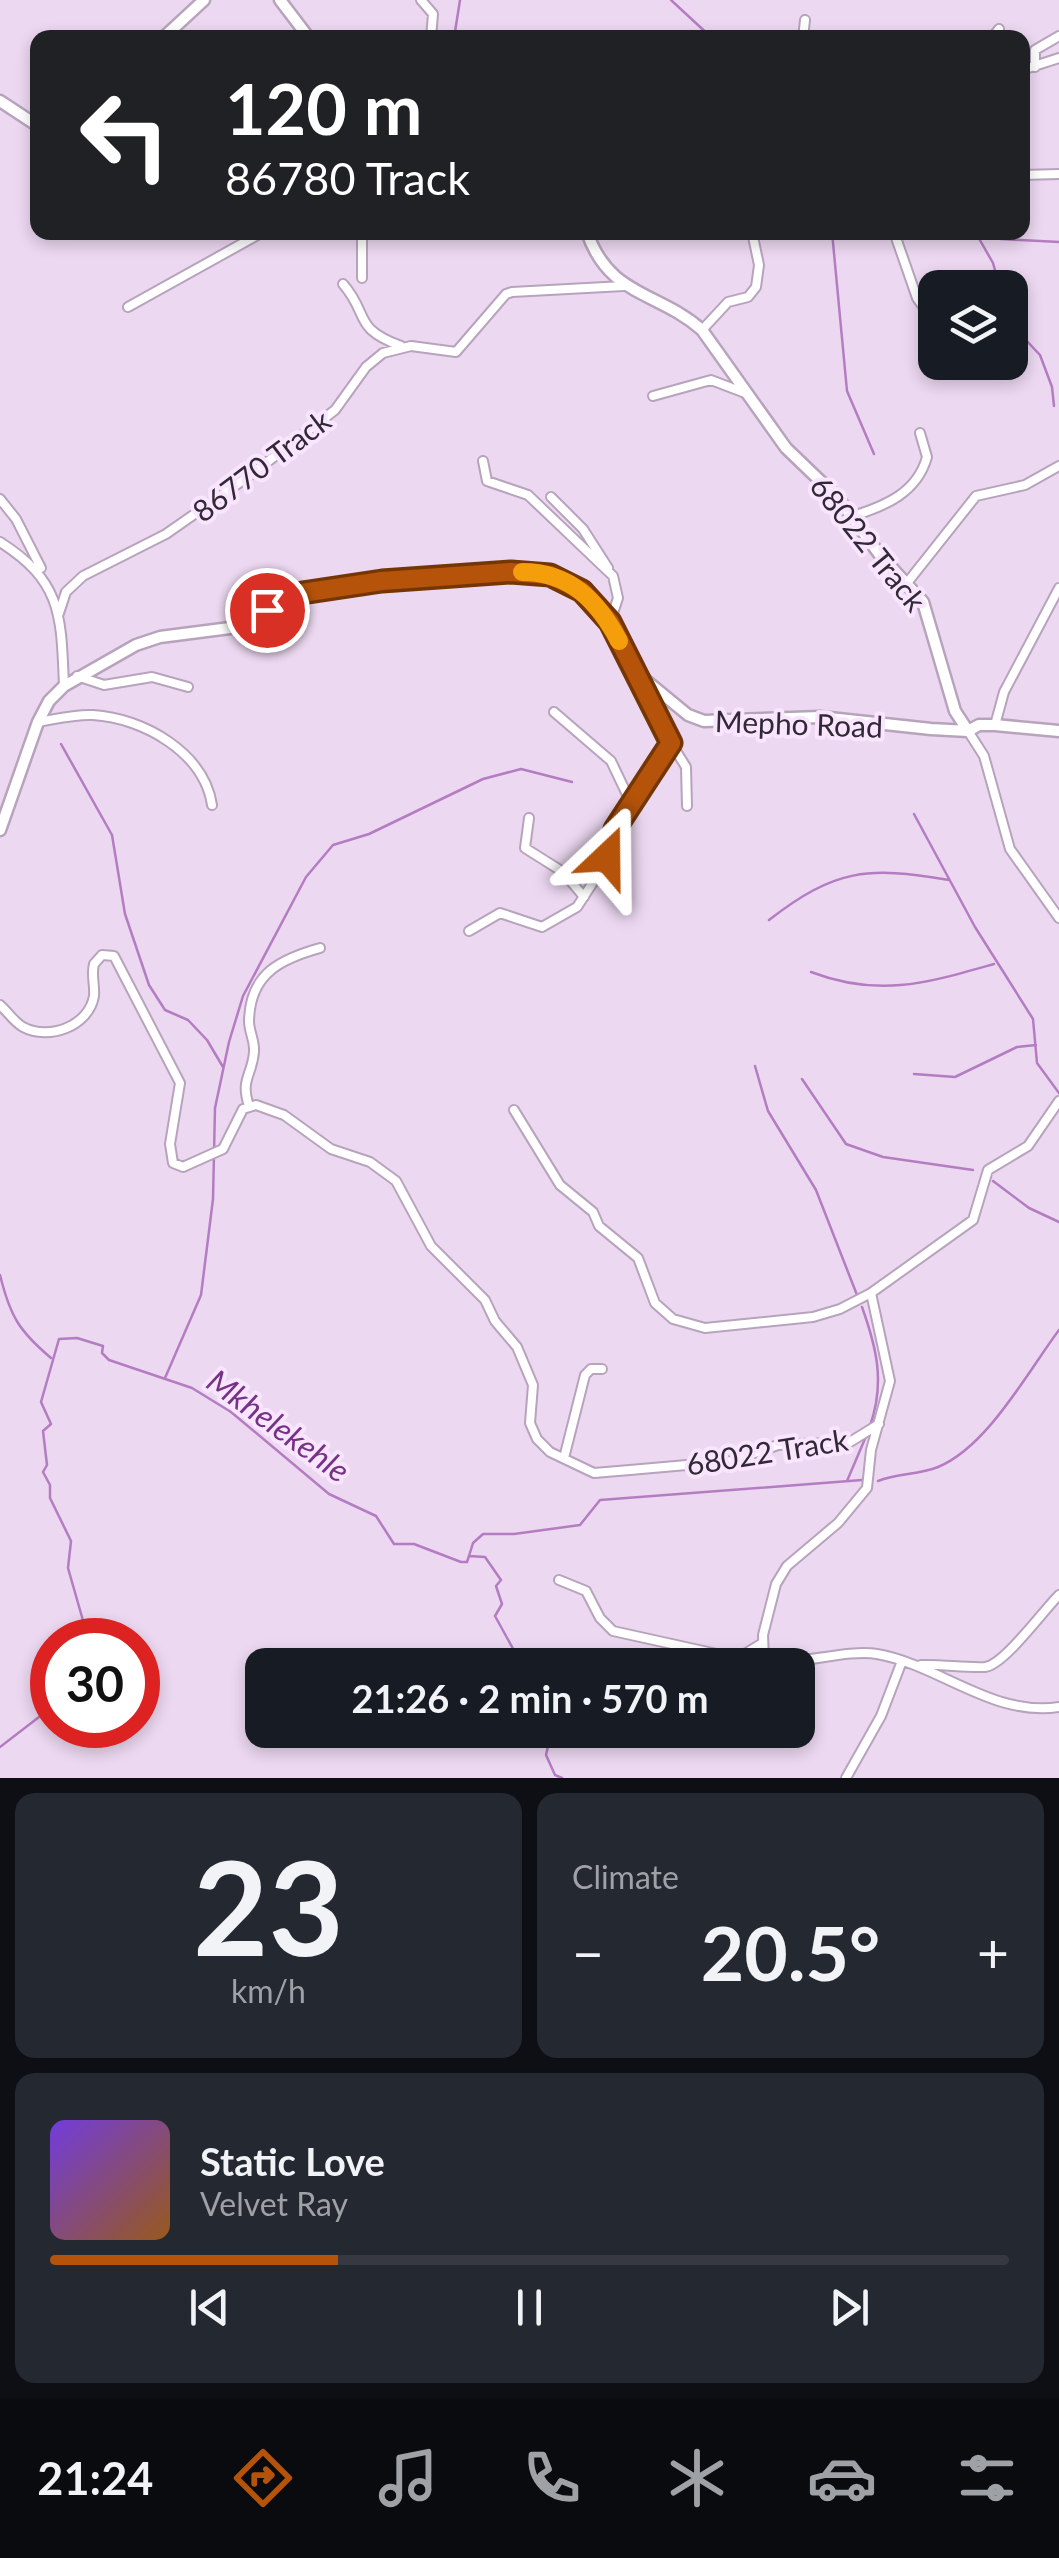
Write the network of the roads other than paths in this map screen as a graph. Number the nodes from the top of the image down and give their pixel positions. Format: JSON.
{"nodes":[{"id":1,"x":204,"y":0,"type":"edge"},
{"id":2,"x":280,"y":0,"type":"edge"},
{"id":3,"x":421,"y":0,"type":"edge"},
{"id":4,"x":806,"y":20,"type":"dead end"},
{"id":5,"x":172,"y":30,"type":"edge"},
{"id":6,"x":303,"y":30,"type":"edge"},
{"id":7,"x":432,"y":30,"type":"edge"},
{"id":8,"x":804,"y":30,"type":"edge"},
{"id":9,"x":1059,"y":36,"type":"edge"},
{"id":10,"x":1059,"y":58,"type":"edge"},
{"id":11,"x":1035,"y":68,"type":"junction"},
{"id":12,"x":1030,"y":69,"type":"edge"},
{"id":13,"x":0,"y":101,"type":"edge"},
{"id":14,"x":30,"y":121,"type":"edge"},
{"id":15,"x":1059,"y":174,"type":"edge"},
{"id":16,"x":1030,"y":175,"type":"edge"},
{"id":17,"x":249,"y":240,"type":"edge"},
{"id":18,"x":362,"y":240,"type":"edge"},
{"id":19,"x":591,"y":240,"type":"edge"},
{"id":20,"x":754,"y":240,"type":"edge"},
{"id":21,"x":897,"y":240,"type":"edge"},
{"id":22,"x":362,"y":278,"type":"dead end"},
{"id":23,"x":343,"y":284,"type":"dead end"},
{"id":24,"x":624,"y":286,"type":"junction"},
{"id":25,"x":918,"y":299,"type":"edge"},
{"id":26,"x":128,"y":307,"type":"dead end"},
{"id":27,"x":702,"y":330,"type":"junction"},
{"id":28,"x":400,"y":346,"type":"junction"},
{"id":29,"x":746,"y":392,"type":"junction"},
{"id":30,"x":653,"y":396,"type":"dead end"},
{"id":31,"x":920,"y":433,"type":"dead end"},
{"id":32,"x":483,"y":461,"type":"dead end"},
{"id":33,"x":1059,"y":466,"type":"edge"},
{"id":34,"x":551,"y":497,"type":"dead end"},
{"id":35,"x":0,"y":499,"type":"edge"},
{"id":36,"x":853,"y":516,"type":"junction"},
{"id":37,"x":0,"y":542,"type":"edge"},
{"id":38,"x":613,"y":576,"type":"junction"},
{"id":39,"x":44,"y":579,"type":"junction"},
{"id":40,"x":908,"y":583,"type":"junction"},
{"id":41,"x":1059,"y":588,"type":"edge"},
{"id":42,"x":58,"y":616,"type":"junction"},
{"id":43,"x":610,"y":622,"type":"junction"},
{"id":44,"x":634,"y":667,"type":"junction"},
{"id":45,"x":78,"y":676,"type":"junction"},
{"id":46,"x":64,"y":686,"type":"junction"},
{"id":47,"x":188,"y":687,"type":"dead end"},
{"id":48,"x":554,"y":712,"type":"dead end"},
{"id":49,"x":38,"y":722,"type":"junction"},
{"id":50,"x":995,"y":726,"type":"junction"},
{"id":51,"x":968,"y":731,"type":"junction"},
{"id":52,"x":1059,"y":731,"type":"edge"},
{"id":53,"x":671,"y":743,"type":"junction"},
{"id":54,"x":632,"y":804,"type":"junction"},
{"id":55,"x":212,"y":805,"type":"dead end"},
{"id":56,"x":687,"y":806,"type":"dead end"},
{"id":57,"x":530,"y":818,"type":"dead end"},
{"id":58,"x":0,"y":830,"type":"edge"},
{"id":59,"x":584,"y":897,"type":"junction"},
{"id":60,"x":1059,"y":918,"type":"edge"},
{"id":61,"x":469,"y":931,"type":"dead end"},
{"id":62,"x":320,"y":948,"type":"dead end"},
{"id":63,"x":0,"y":1005,"type":"edge"},
{"id":64,"x":1059,"y":1101,"type":"edge"},
{"id":65,"x":250,"y":1106,"type":"junction"},
{"id":66,"x":514,"y":1110,"type":"dead end"},
{"id":67,"x":871,"y":1293,"type":"junction"},
{"id":68,"x":602,"y":1369,"type":"dead end"},
{"id":69,"x":879,"y":1424,"type":"junction"},
{"id":70,"x":564,"y":1458,"type":"junction"},
{"id":71,"x":559,"y":1580,"type":"dead end"},
{"id":72,"x":1059,"y":1595,"type":"edge"},
{"id":73,"x":762,"y":1644,"type":"junction"},
{"id":74,"x":902,"y":1661,"type":"junction"},
{"id":75,"x":916,"y":1665,"type":"junction"},
{"id":76,"x":1059,"y":1707,"type":"edge"},
{"id":77,"x":846,"y":1778,"type":"edge"}],
"edges":[{"from":1,"to":5,"type":"street"},
{"from":2,"to":6,"type":"street"},
{"from":3,"to":7,"type":"street"},
{"from":4,"to":8,"type":"street"},
{"from":9,"to":11,"type":"street"},
{"from":10,"to":11,"type":"street"},
{"from":11,"to":12,"type":"street"},
{"from":13,"to":14,"type":"street"},
{"from":15,"to":16,"type":"street"},
{"from":17,"to":26,"type":"street"},
{"from":18,"to":22,"type":"street"},
{"from":19,"to":24,"type":"street","name":"68022 Track"},
{"from":20,"to":27,"type":"street"},
{"from":21,"to":25,"type":"street"},
{"from":23,"to":28,"type":"street"},
{"from":24,"to":27,"type":"street","name":"68022 Track"},
{"from":24,"to":28,"type":"street"},
{"from":27,"to":29,"type":"street","name":"68022 Track"},
{"from":28,"to":42,"type":"street","name":"86770 Track"},
{"from":29,"to":30,"type":"street"},
{"from":29,"to":36,"type":"street","name":"68022 Track"},
{"from":31,"to":36,"type":"street"},
{"from":32,"to":38,"type":"street"},
{"from":33,"to":40,"type":"street"},
{"from":34,"to":38,"type":"street"},
{"from":35,"to":39,"type":"street"},
{"from":36,"to":40,"type":"street","name":"68022 Track"},
{"from":37,"to":39,"type":"street"},
{"from":38,"to":43,"type":"street"},
{"from":39,"to":42,"type":"street"},
{"from":40,"to":51,"type":"street","name":"68022 Track"},
{"from":41,"to":50,"type":"street"},
{"from":42,"to":46,"type":"street"},
{"from":43,"to":44,"type":"street","name":"Mepho Road"},
{"from":43,"to":45,"type":"street","name":"Mepho Road"},
{"from":44,"to":51,"type":"street","name":"Mepho Road"},
{"from":44,"to":53,"type":"street"},
{"from":45,"to":46,"type":"street","name":"Mepho Road"},
{"from":45,"to":47,"type":"street"},
{"from":46,"to":49,"type":"street","name":"Mepho Road"},
{"from":48,"to":54,"type":"street"},
{"from":49,"to":55,"type":"street"},
{"from":49,"to":58,"type":"street","name":"Mepho Road"},
{"from":50,"to":51,"type":"street","name":"Mepho Road"},
{"from":50,"to":52,"type":"street","name":"Mepho Road"},
{"from":51,"to":60,"type":"street","name":"68022 Track"},
{"from":53,"to":54,"type":"street"},
{"from":53,"to":56,"type":"street"},
{"from":54,"to":59,"type":"street"},
{"from":57,"to":59,"type":"street"},
{"from":59,"to":61,"type":"street"},
{"from":62,"to":65,"type":"street"},
{"from":63,"to":65,"type":"street"},
{"from":64,"to":67,"type":"street"},
{"from":65,"to":70,"type":"street"},
{"from":66,"to":67,"type":"street"},
{"from":67,"to":69,"type":"street","name":"68022 Track"},
{"from":68,"to":70,"type":"street"},
{"from":69,"to":70,"type":"street","name":"68022 Track"},
{"from":69,"to":73,"type":"street"},
{"from":71,"to":73,"type":"street"},
{"from":72,"to":75,"type":"street"},
{"from":73,"to":74,"type":"street"},
{"from":74,"to":75,"type":"street"},
{"from":74,"to":77,"type":"street"},
{"from":75,"to":76,"type":"street"}]}
